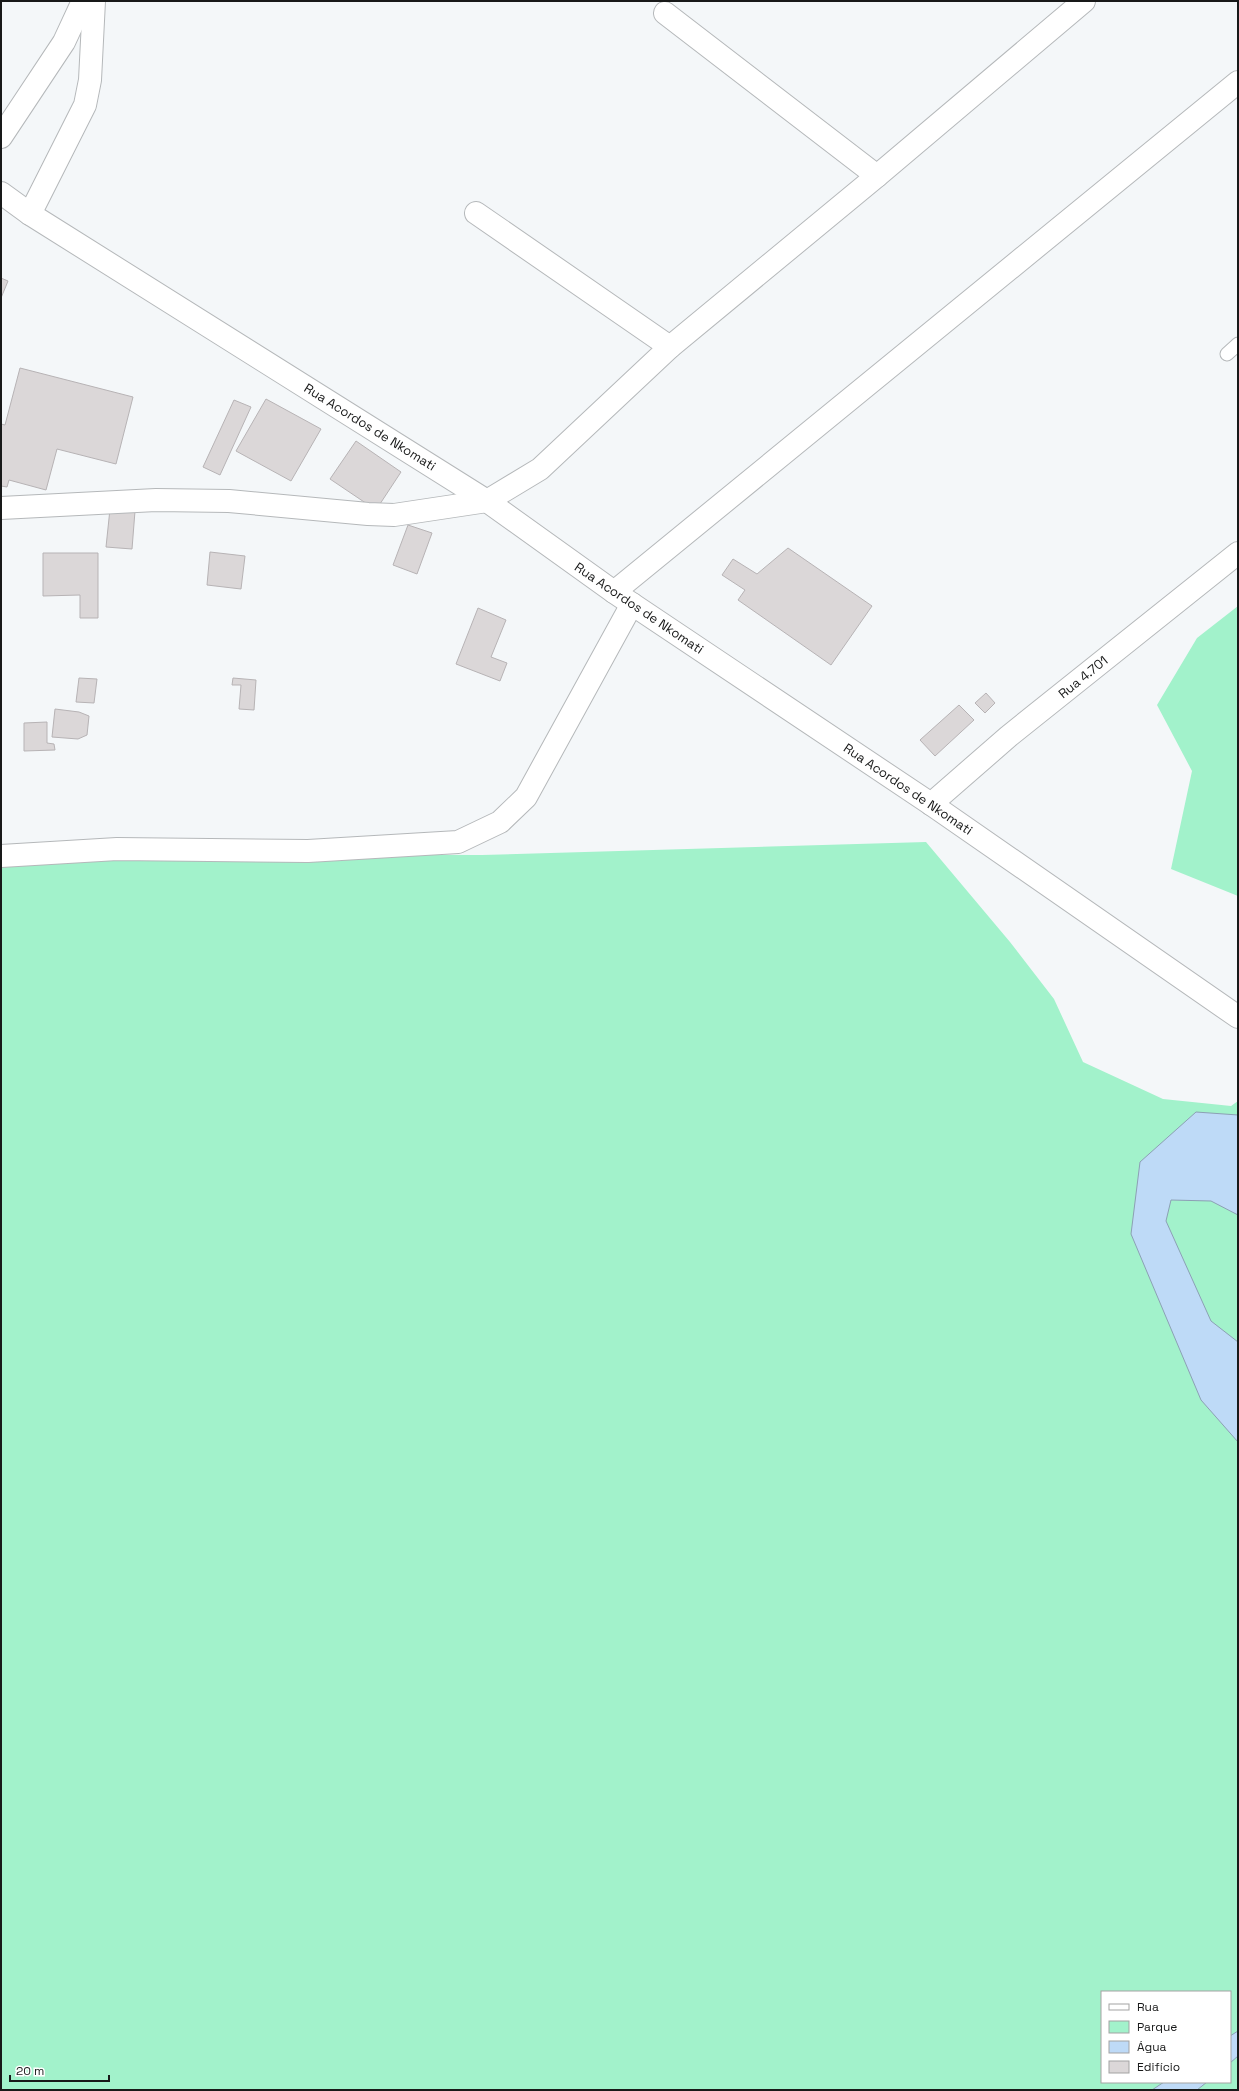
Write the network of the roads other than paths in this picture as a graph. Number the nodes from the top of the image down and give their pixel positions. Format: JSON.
{"nodes":[{"id":1,"x":83,"y":1,"type":"edge"},
{"id":2,"x":94,"y":1,"type":"edge"},
{"id":3,"x":1084,"y":1,"type":"edge"},
{"id":4,"x":665,"y":13,"type":"dead end"},
{"id":5,"x":1238,"y":82,"type":"edge"},
{"id":6,"x":1,"y":137,"type":"edge"},
{"id":7,"x":877,"y":176,"type":"junction"},
{"id":8,"x":1,"y":193,"type":"edge"},
{"id":9,"x":476,"y":213,"type":"dead end"},
{"id":10,"x":30,"y":214,"type":"junction"},
{"id":11,"x":1238,"y":344,"type":"edge"},
{"id":12,"x":670,"y":347,"type":"junction"},
{"id":13,"x":1227,"y":354,"type":"dead end"},
{"id":14,"x":487,"y":501,"type":"junction"},
{"id":15,"x":1,"y":508,"type":"edge"},
{"id":16,"x":1238,"y":553,"type":"edge"},
{"id":17,"x":614,"y":592,"type":"junction"},
{"id":18,"x":632,"y":604,"type":"junction"},
{"id":19,"x":931,"y":804,"type":"junction"},
{"id":20,"x":1,"y":856,"type":"edge"},
{"id":21,"x":1238,"y":1017,"type":"edge"}],
"edges":[{"from":1,"to":6,"type":"street"},
{"from":2,"to":10,"type":"street"},
{"from":3,"to":7,"type":"street"},
{"from":4,"to":7,"type":"street"},
{"from":5,"to":17,"type":"street"},
{"from":7,"to":12,"type":"street"},
{"from":8,"to":10,"type":"street","name":"Rua Acordos de Nkomati"},
{"from":9,"to":12,"type":"street"},
{"from":10,"to":14,"type":"street","name":"Rua Acordos de Nkomati"},
{"from":11,"to":13,"type":"lane"},
{"from":12,"to":14,"type":"street"},
{"from":14,"to":15,"type":"street"},
{"from":14,"to":17,"type":"street","name":"Rua Acordos de Nkomati"},
{"from":16,"to":19,"type":"street","name":"Rua 4.701"},
{"from":17,"to":18,"type":"street","name":"Rua Acordos de Nkomati"},
{"from":18,"to":19,"type":"street","name":"Rua Acordos de Nkomati"},
{"from":18,"to":20,"type":"street"},
{"from":19,"to":21,"type":"street","name":"Rua Acordos de Nkomati"}]}
